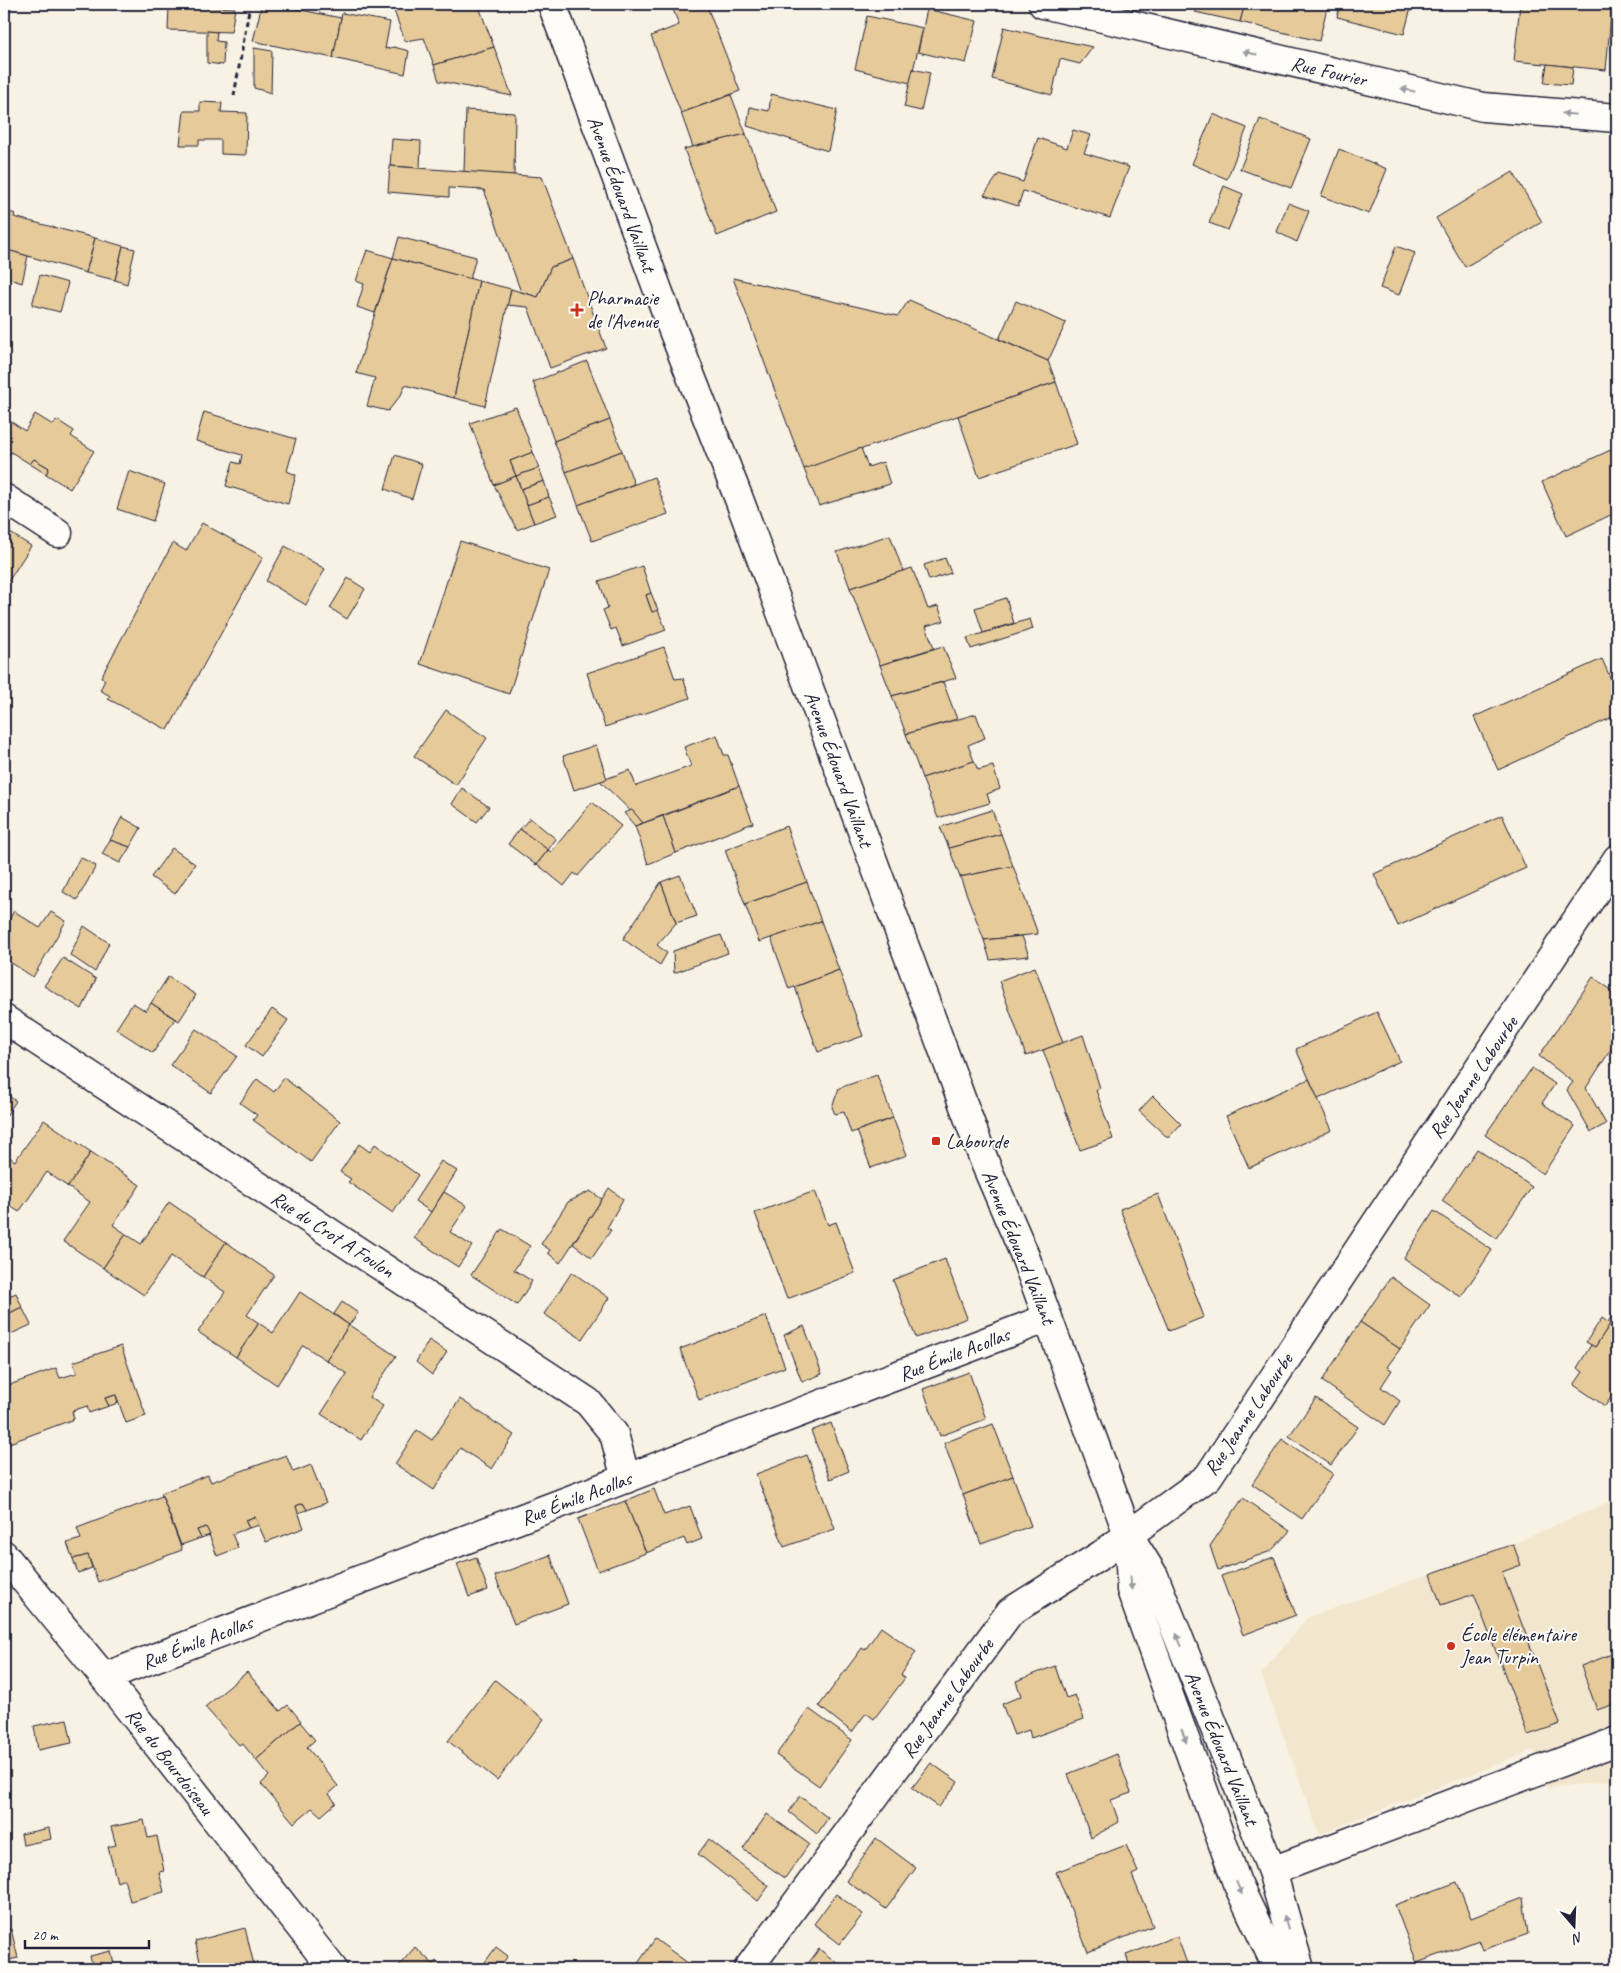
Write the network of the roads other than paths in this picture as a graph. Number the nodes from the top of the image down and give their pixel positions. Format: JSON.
{"nodes":[{"id":1,"x":552,"y":4,"type":"edge"},
{"id":2,"x":1043,"y":4,"type":"edge"},
{"id":3,"x":1617,"y":118,"type":"edge"},
{"id":4,"x":4,"y":498,"type":"edge"},
{"id":5,"x":58,"y":533,"type":"dead end"},
{"id":6,"x":1617,"y":859,"type":"edge"},
{"id":7,"x":4,"y":1019,"type":"edge"},
{"id":8,"x":1048,"y":1318,"type":"junction"},
{"id":9,"x":626,"y":1479,"type":"junction"},
{"id":10,"x":1128,"y":1534,"type":"junction"},
{"id":11,"x":4,"y":1555,"type":"edge"},
{"id":12,"x":104,"y":1677,"type":"junction"},
{"id":13,"x":1617,"y":1741,"type":"edge"},
{"id":14,"x":1272,"y":1871,"type":"junction"},
{"id":15,"x":333,"y":1969,"type":"edge"},
{"id":16,"x":748,"y":1969,"type":"edge"},
{"id":17,"x":1278,"y":1969,"type":"edge"},
{"id":18,"x":1300,"y":1969,"type":"edge"}],
"edges":[{"from":1,"to":8,"type":"street","name":"Avenue Édouard Vaillant"},
{"from":3,"to":2,"type":"street","name":"Rue Fourier","one_way":true},
{"from":4,"to":5,"type":"street"},
{"from":6,"to":10,"type":"street","name":"Rue Jeanne Labourbe"},
{"from":7,"to":9,"type":"street","name":"Rue du Crot A Foulon"},
{"from":8,"to":9,"type":"street","name":"Rue Émile Acollas"},
{"from":8,"to":10,"type":"street","name":"Avenue Édouard Vaillant"},
{"from":9,"to":12,"type":"street","name":"Rue Émile Acollas"},
{"from":14,"to":10,"type":"street","name":"Avenue Édouard Vaillant","one_way":true},
{"from":10,"to":16,"type":"street","name":"Rue Jeanne Labourbe"},
{"from":10,"to":17,"type":"street","name":"Avenue Édouard Vaillant","one_way":true},
{"from":11,"to":12,"type":"street","name":"Rue du Bourdoiseau"},
{"from":12,"to":15,"type":"street","name":"Rue du Bourdoiseau"},
{"from":13,"to":14,"type":"street"},
{"from":18,"to":14,"type":"street","name":"Avenue Édouard Vaillant","one_way":true}]}
